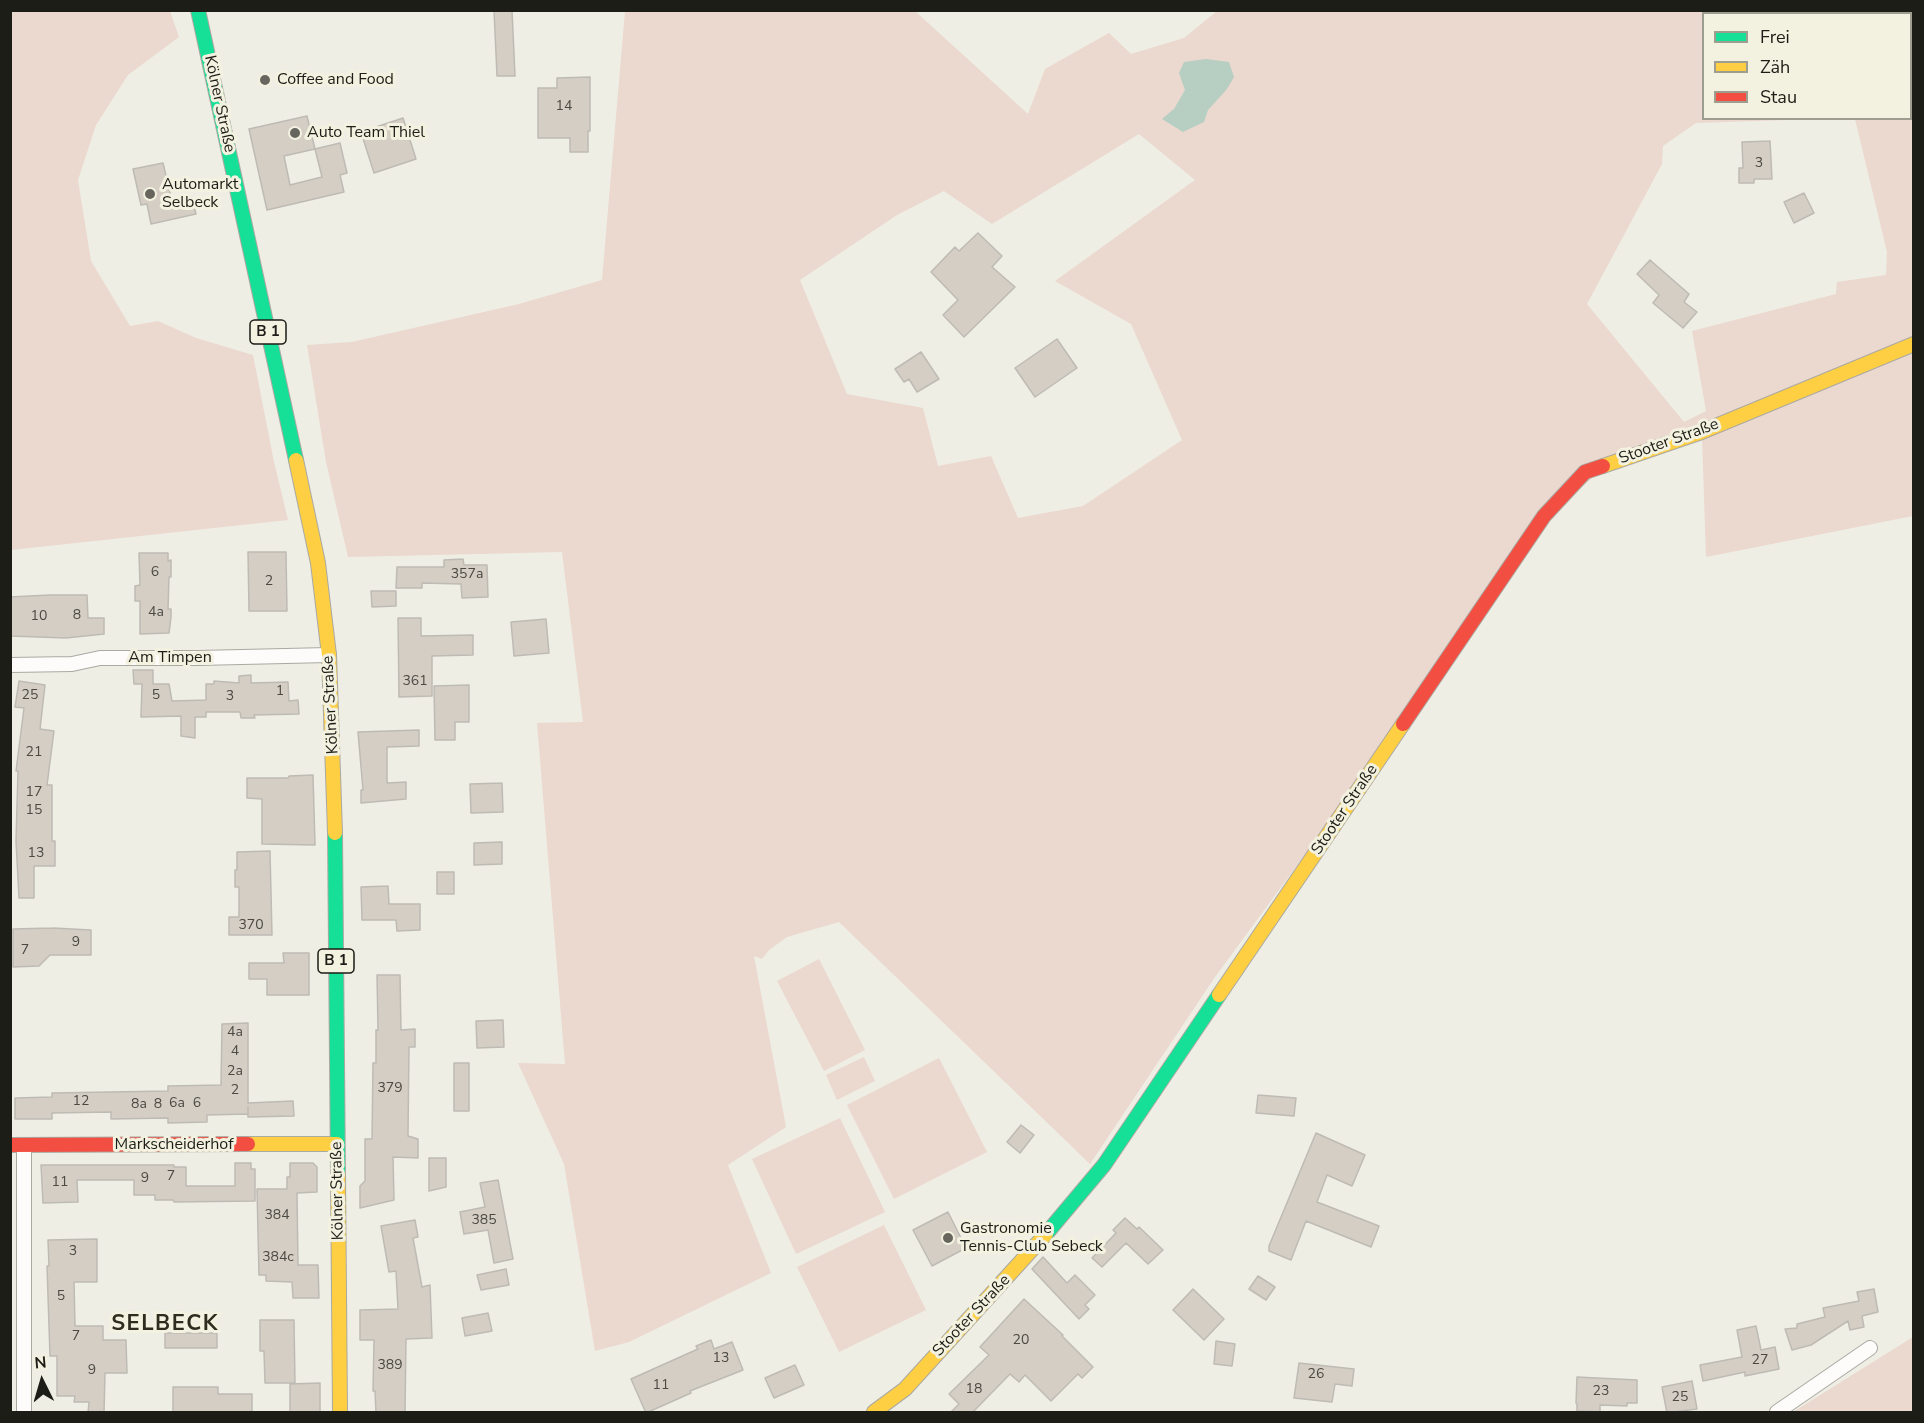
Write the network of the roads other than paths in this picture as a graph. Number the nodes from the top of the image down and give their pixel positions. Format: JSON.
{"nodes":[{"id":1,"x":198,"y":10,"type":"edge"},
{"id":2,"x":1914,"y":344,"type":"edge"},
{"id":3,"x":329,"y":655,"type":"junction"},
{"id":4,"x":10,"y":665,"type":"edge"},
{"id":5,"x":337,"y":1144,"type":"junction"},
{"id":6,"x":17,"y":1145,"type":"edge"},
{"id":7,"x":1870,"y":1348,"type":"dead end"},
{"id":8,"x":18,"y":1391,"type":"edge"},
{"id":9,"x":24,"y":1413,"type":"edge"},
{"id":10,"x":340,"y":1413,"type":"edge"},
{"id":11,"x":874,"y":1413,"type":"edge"},
{"id":12,"x":1777,"y":1413,"type":"edge"}],
"edges":[{"from":1,"to":3,"type":"street","name":"Kölner Straße","number":"B 1"},
{"from":2,"to":11,"type":"street","name":"Stooter Straße"},
{"from":3,"to":4,"type":"street","name":"Am Timpen"},
{"from":3,"to":5,"type":"street","name":"Kölner Straße","number":"B 1"},
{"from":5,"to":6,"type":"street","name":"Markscheiderhof"},
{"from":5,"to":10,"type":"street","name":"Kölner Straße","number":"B 1"},
{"from":6,"to":8,"type":"street"},
{"from":7,"to":12,"type":"street"},
{"from":8,"to":9,"type":"street"}]}
